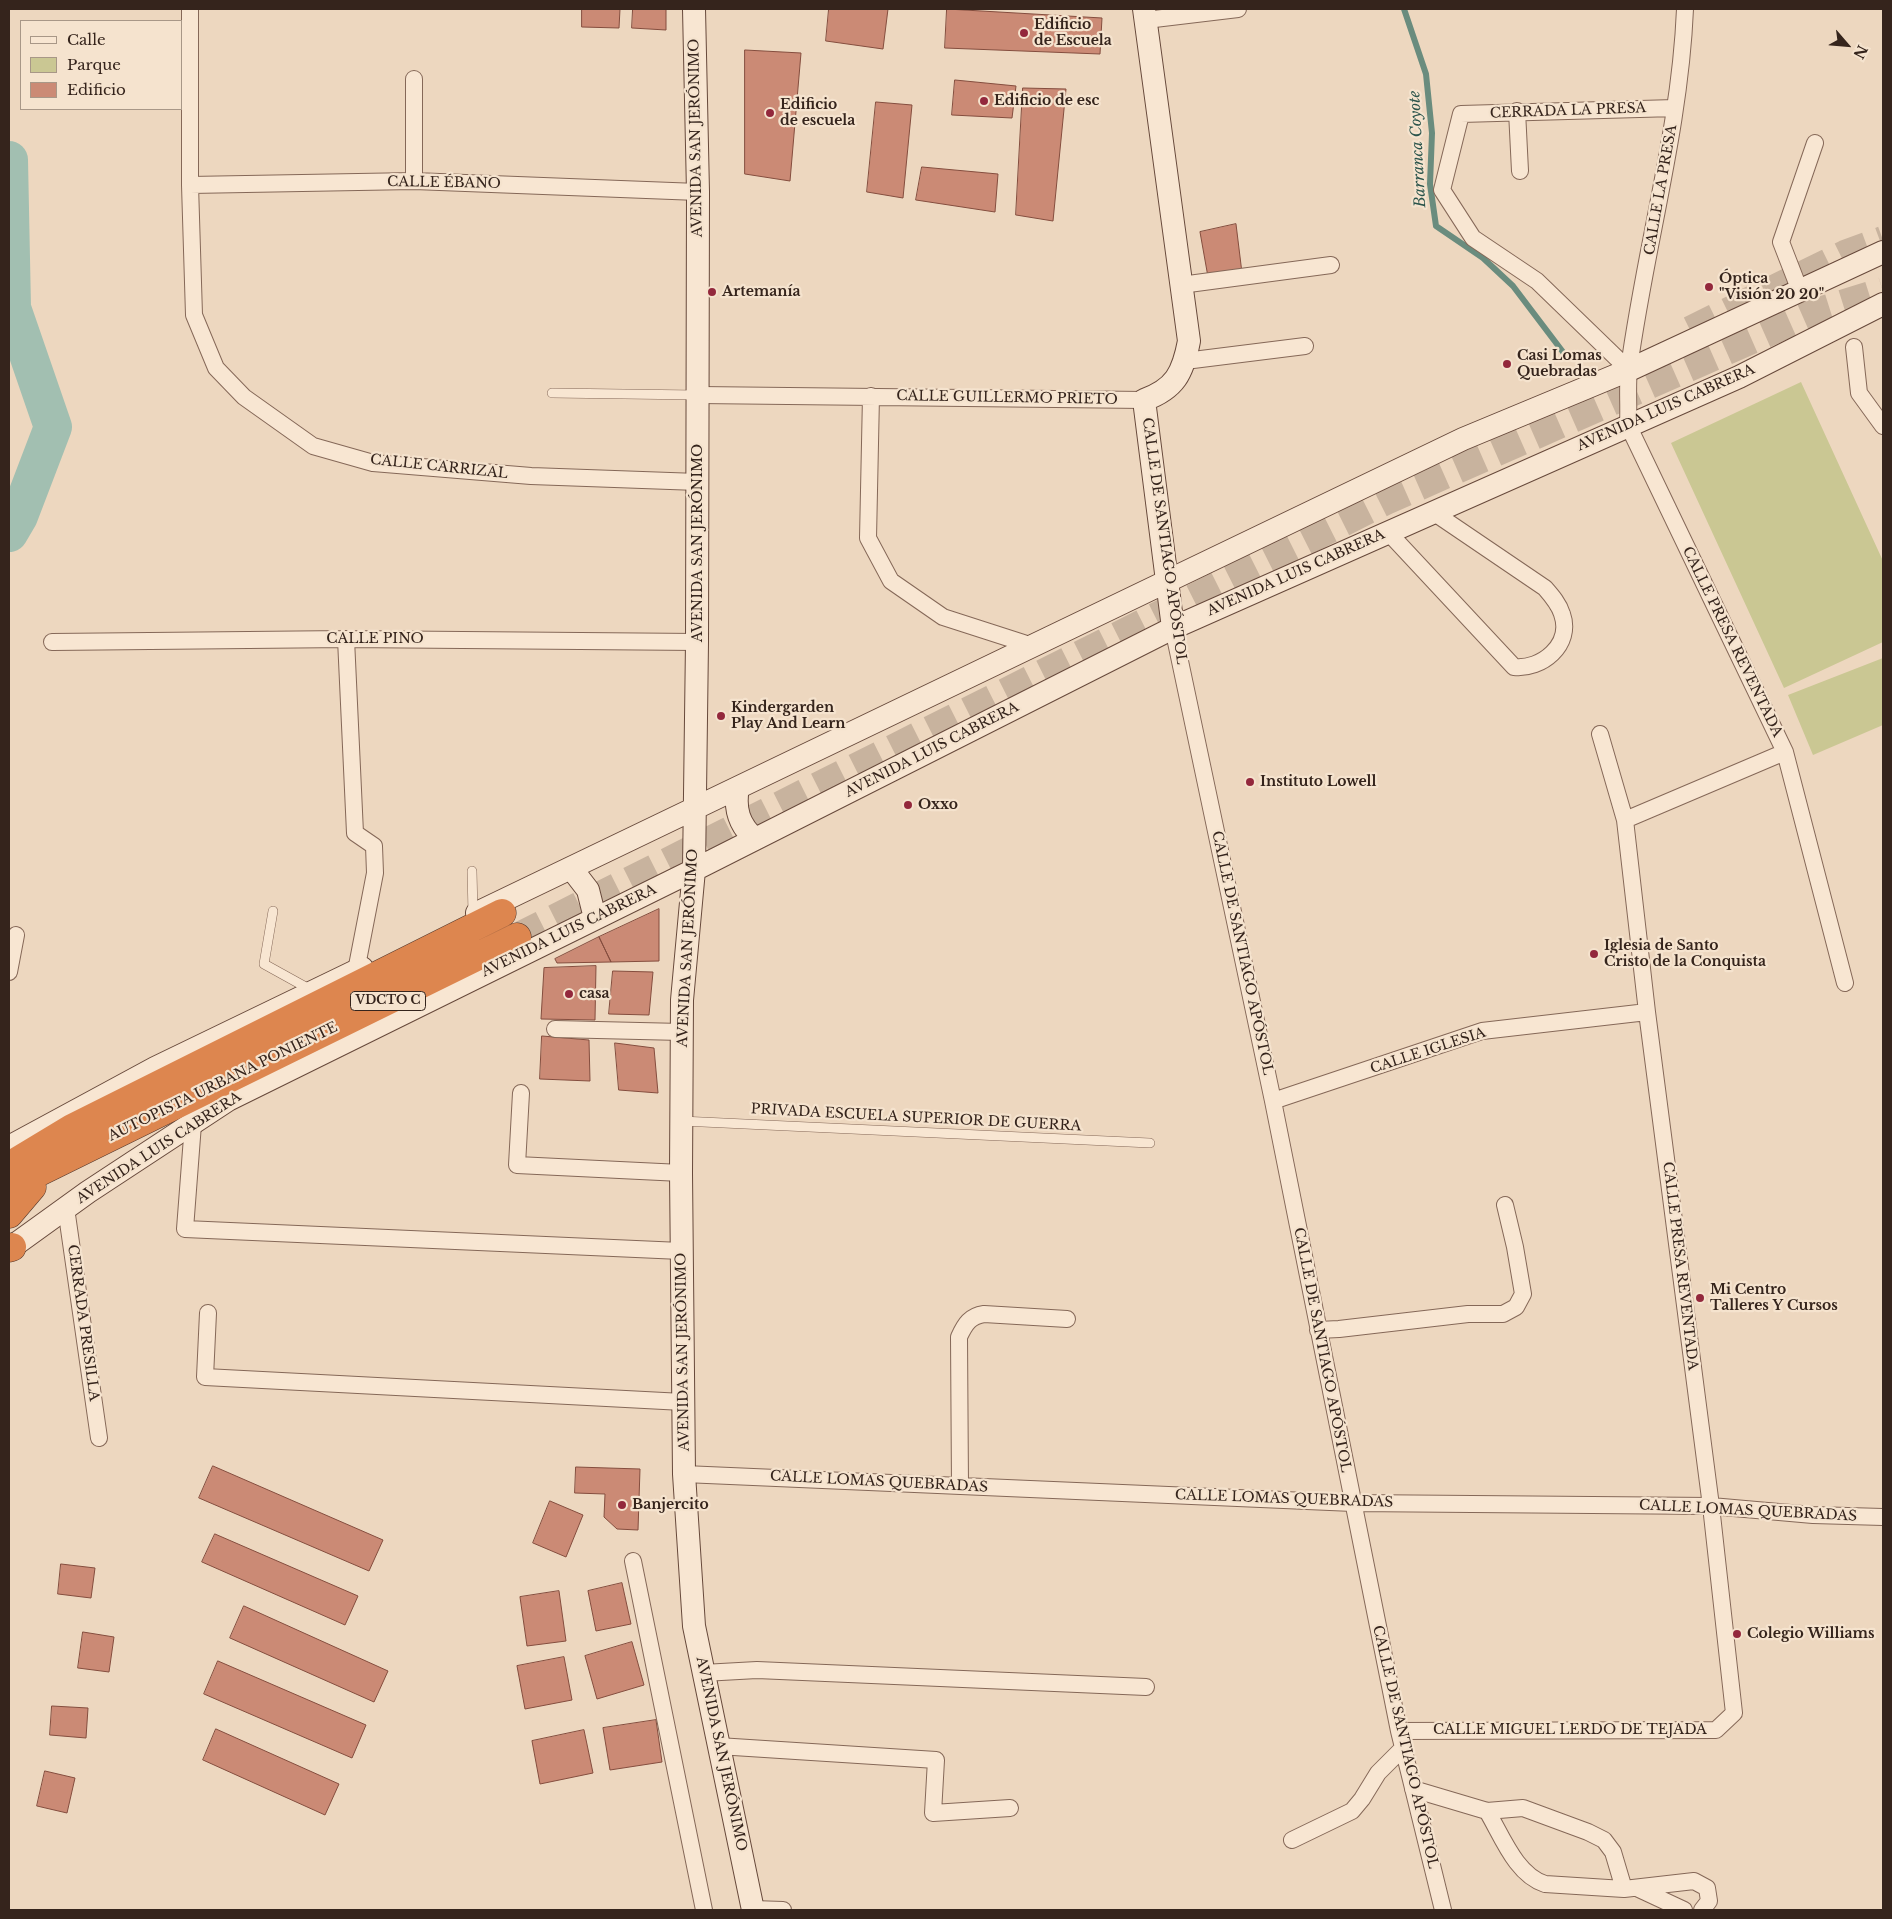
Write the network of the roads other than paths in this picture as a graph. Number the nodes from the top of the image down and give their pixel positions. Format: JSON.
{"nodes":[{"id":1,"x":190,"y":9,"type":"edge"},
{"id":2,"x":694,"y":9,"type":"edge"},
{"id":3,"x":1238,"y":9,"type":"edge"},
{"id":4,"x":1685,"y":9,"type":"edge"},
{"id":5,"x":1145,"y":14,"type":"edge"},
{"id":6,"x":414,"y":79,"type":"dead end"},
{"id":7,"x":1675,"y":108,"type":"junction"},
{"id":8,"x":1517,"y":111,"type":"junction"},
{"id":9,"x":1815,"y":143,"type":"dead end"},
{"id":10,"x":1520,"y":172,"type":"dead end"},
{"id":11,"x":414,"y":181,"type":"junction"},
{"id":12,"x":190,"y":185,"type":"junction"},
{"id":13,"x":698,"y":192,"type":"junction"},
{"id":14,"x":1883,"y":252,"type":"edge"},
{"id":15,"x":1331,"y":265,"type":"dead end"},
{"id":16,"x":1181,"y":285,"type":"junction"},
{"id":17,"x":1800,"y":291,"type":"junction"},
{"id":18,"x":1883,"y":304,"type":"edge"},
{"id":19,"x":1305,"y":346,"type":"dead end"},
{"id":20,"x":1854,"y":347,"type":"dead end"},
{"id":21,"x":1185,"y":362,"type":"junction"},
{"id":22,"x":1629,"y":370,"type":"junction"},
{"id":23,"x":552,"y":393,"type":"dead end"},
{"id":24,"x":699,"y":395,"type":"junction"},
{"id":25,"x":870,"y":396,"type":"junction"},
{"id":26,"x":1144,"y":400,"type":"junction"},
{"id":27,"x":1628,"y":425,"type":"junction"},
{"id":28,"x":1883,"y":426,"type":"edge"},
{"id":29,"x":698,"y":482,"type":"junction"},
{"id":30,"x":1433,"y":512,"type":"junction"},
{"id":31,"x":1388,"y":532,"type":"junction"},
{"id":32,"x":1168,"y":579,"type":"junction"},
{"id":33,"x":1173,"y":628,"type":"junction"},
{"id":34,"x":346,"y":639,"type":"junction"},
{"id":35,"x":52,"y":642,"type":"dead end"},
{"id":36,"x":697,"y":642,"type":"junction"},
{"id":37,"x":1032,"y":646,"type":"junction"},
{"id":38,"x":1600,"y":734,"type":"dead end"},
{"id":39,"x":1785,"y":752,"type":"junction"},
{"id":40,"x":738,"y":788,"type":"junction"},
{"id":41,"x":695,"y":808,"type":"junction"},
{"id":42,"x":1625,"y":820,"type":"junction"},
{"id":43,"x":755,"y":839,"type":"junction"},
{"id":44,"x":571,"y":868,"type":"junction"},
{"id":45,"x":694,"y":870,"type":"junction"},
{"id":46,"x":472,"y":871,"type":"dead end"},
{"id":47,"x":273,"y":911,"type":"dead end"},
{"id":48,"x":502,"y":913,"type":"tunnel mouth"},
{"id":49,"x":473,"y":915,"type":"junction"},
{"id":50,"x":595,"y":918,"type":"junction"},
{"id":51,"x":16,"y":935,"type":"dead end"},
{"id":52,"x":517,"y":937,"type":"tunnel mouth"},
{"id":53,"x":356,"y":971,"type":"junction"},
{"id":54,"x":9,"y":972,"type":"edge"},
{"id":55,"x":1845,"y":983,"type":"dead end"},
{"id":56,"x":313,"y":992,"type":"junction"},
{"id":57,"x":1646,"y":1012,"type":"junction"},
{"id":58,"x":555,"y":1029,"type":"dead end"},
{"id":59,"x":682,"y":1032,"type":"junction"},
{"id":60,"x":521,"y":1093,"type":"dead end"},
{"id":61,"x":1273,"y":1102,"type":"junction"},
{"id":62,"x":680,"y":1121,"type":"junction"},
{"id":63,"x":193,"y":1124,"type":"junction"},
{"id":64,"x":1150,"y":1143,"type":"dead end"},
{"id":65,"x":9,"y":1148,"type":"edge"},
{"id":66,"x":9,"y":1166,"type":"edge"},
{"id":67,"x":680,"y":1172,"type":"junction"},
{"id":68,"x":20,"y":1187,"type":"edge"},
{"id":69,"x":1505,"y":1205,"type":"dead end"},
{"id":70,"x":9,"y":1206,"type":"edge"},
{"id":71,"x":66,"y":1208,"type":"junction"},
{"id":72,"x":9,"y":1214,"type":"edge"},
{"id":73,"x":10,"y":1248,"type":"edge"},
{"id":74,"x":682,"y":1251,"type":"junction"},
{"id":75,"x":208,"y":1313,"type":"dead end"},
{"id":76,"x":1067,"y":1319,"type":"dead end"},
{"id":77,"x":1318,"y":1330,"type":"junction"},
{"id":78,"x":683,"y":1402,"type":"junction"},
{"id":79,"x":99,"y":1438,"type":"dead end"},
{"id":80,"x":684,"y":1474,"type":"junction"},
{"id":81,"x":960,"y":1486,"type":"junction"},
{"id":82,"x":1353,"y":1503,"type":"junction"},
{"id":83,"x":1711,"y":1506,"type":"junction"},
{"id":84,"x":1883,"y":1517,"type":"edge"},
{"id":85,"x":633,"y":1561,"type":"dead end"},
{"id":86,"x":704,"y":1672,"type":"junction"},
{"id":87,"x":1146,"y":1687,"type":"dead end"},
{"id":88,"x":1734,"y":1713,"type":"joint"},
{"id":89,"x":1399,"y":1731,"type":"junction"},
{"id":90,"x":718,"y":1746,"type":"junction"},
{"id":91,"x":1403,"y":1748,"type":"junction"},
{"id":92,"x":1413,"y":1789,"type":"junction"},
{"id":93,"x":1010,"y":1808,"type":"dead end"},
{"id":94,"x":1487,"y":1811,"type":"junction"},
{"id":95,"x":1292,"y":1840,"type":"dead end"},
{"id":96,"x":1632,"y":1889,"type":"junction"},
{"id":97,"x":704,"y":1910,"type":"edge"},
{"id":98,"x":753,"y":1910,"type":"edge"},
{"id":99,"x":783,"y":1910,"type":"edge"},
{"id":100,"x":1443,"y":1910,"type":"edge"},
{"id":101,"x":1684,"y":1910,"type":"edge"},
{"id":102,"x":1702,"y":1910,"type":"edge"}],
"edges":[{"from":1,"to":12,"type":"street","name":"CALLE CARRIZAL"},
{"from":2,"to":13,"type":"main road","name":"AVENIDA SAN JERÓNIMO"},
{"from":3,"to":5,"type":"street"},
{"from":4,"to":7,"type":"street","name":"CALLE LA PRESA"},
{"from":5,"to":16,"type":"main road","name":"CALLE DE SANTIAGO APÓSTOL"},
{"from":6,"to":11,"type":"street"},
{"from":7,"to":8,"type":"street","name":"CERRADA LA PRESA"},
{"from":7,"to":22,"type":"street","name":"CALLE LA PRESA"},
{"from":8,"to":10,"type":"street"},
{"from":8,"to":22,"type":"street","name":"CERRADA LA PRESA"},
{"from":9,"to":17,"type":"street"},
{"from":11,"to":12,"type":"street","name":"CALLE ÉBANO"},
{"from":11,"to":13,"type":"street","name":"CALLE ÉBANO"},
{"from":12,"to":29,"type":"street","name":"CALLE CARRIZAL"},
{"from":13,"to":24,"type":"main road","name":"AVENIDA SAN JERÓNIMO"},
{"from":14,"to":17,"type":"main road"},
{"from":15,"to":16,"type":"street"},
{"from":16,"to":21,"type":"main road","name":"CALLE DE SANTIAGO APÓSTOL"},
{"from":17,"to":22,"type":"main road"},
{"from":18,"to":27,"type":"main road","name":"AVENIDA LUIS CABRERA"},
{"from":19,"to":21,"type":"street"},
{"from":20,"to":28,"type":"street"},
{"from":21,"to":26,"type":"main road","name":"CALLE DE SANTIAGO APÓSTOL"},
{"from":22,"to":27,"type":"street","name":"CALLE PRESA REVENTADA"},
{"from":22,"to":32,"type":"main road"},
{"from":23,"to":24,"type":"lane"},
{"from":24,"to":25,"type":"street","name":"CALLE GUILLERMO PRIETO"},
{"from":24,"to":29,"type":"main road","name":"AVENIDA SAN JERÓNIMO"},
{"from":25,"to":26,"type":"street","name":"CALLE GUILLERMO PRIETO"},
{"from":25,"to":37,"type":"street"},
{"from":26,"to":32,"type":"main road","name":"CALLE DE SANTIAGO APÓSTOL"},
{"from":27,"to":30,"type":"main road","name":"AVENIDA LUIS CABRERA"},
{"from":27,"to":39,"type":"street","name":"CALLE PRESA REVENTADA"},
{"from":29,"to":36,"type":"main road","name":"AVENIDA SAN JERÓNIMO"},
{"from":30,"to":31,"type":"main road","name":"AVENIDA LUIS CABRERA"},
{"from":30,"to":31,"type":"street"},
{"from":31,"to":33,"type":"main road","name":"AVENIDA LUIS CABRERA"},
{"from":32,"to":33,"type":"main road","name":"CALLE DE SANTIAGO APÓSTOL"},
{"from":32,"to":37,"type":"main road"},
{"from":33,"to":43,"type":"main road","name":"AVENIDA LUIS CABRERA"},
{"from":33,"to":61,"type":"street","name":"CALLE DE SANTIAGO APÓSTOL"},
{"from":34,"to":35,"type":"street","name":"CALLE PINO"},
{"from":34,"to":36,"type":"street","name":"CALLE PINO"},
{"from":34,"to":53,"type":"street"},
{"from":36,"to":41,"type":"main road","name":"AVENIDA SAN JERÓNIMO"},
{"from":37,"to":40,"type":"main road"},
{"from":38,"to":42,"type":"street","name":"CALLE PRESA REVENTADA"},
{"from":39,"to":42,"type":"street","name":"CALLE PRESA REVENTADA"},
{"from":39,"to":55,"type":"street"},
{"from":40,"to":41,"type":"main road"},
{"from":40,"to":43,"type":"main road"},
{"from":41,"to":44,"type":"main road"},
{"from":41,"to":45,"type":"main road","name":"AVENIDA SAN JERÓNIMO"},
{"from":42,"to":57,"type":"street","name":"CALLE PRESA REVENTADA"},
{"from":43,"to":45,"type":"main road","name":"AVENIDA LUIS CABRERA"},
{"from":44,"to":49,"type":"main road"},
{"from":44,"to":50,"type":"main road"},
{"from":45,"to":50,"type":"main road","name":"AVENIDA LUIS CABRERA"},
{"from":45,"to":59,"type":"main road","name":"AVENIDA SAN JERÓNIMO"},
{"from":46,"to":49,"type":"lane"},
{"from":47,"to":56,"type":"lane"},
{"from":48,"to":66,"type":"highway","name":"AUTOPISTA URBANA PONIENTE","number":"VDCTO C"},
{"from":49,"to":53,"type":"main road"},
{"from":50,"to":63,"type":"main road","name":"AVENIDA LUIS CABRERA"},
{"from":51,"to":54,"type":"street"},
{"from":52,"to":68,"type":"highway","name":"AUTOPISTA URBANA PONIENTE","number":"VDCTO C"},
{"from":53,"to":56,"type":"main road"},
{"from":56,"to":65,"type":"main road"},
{"from":57,"to":61,"type":"street","name":"CALLE IGLESIA"},
{"from":57,"to":83,"type":"street","name":"CALLE PRESA REVENTADA"},
{"from":58,"to":59,"type":"street"},
{"from":59,"to":62,"type":"main road","name":"AVENIDA SAN JERÓNIMO"},
{"from":60,"to":67,"type":"street"},
{"from":61,"to":77,"type":"street","name":"CALLE DE SANTIAGO APÓSTOL"},
{"from":62,"to":64,"type":"lane","name":"PRIVADA ESCUELA SUPERIOR DE GUERRA"},
{"from":62,"to":67,"type":"main road","name":"AVENIDA SAN JERÓNIMO"},
{"from":63,"to":71,"type":"main road","name":"AVENIDA LUIS CABRERA"},
{"from":63,"to":74,"type":"street"},
{"from":67,"to":74,"type":"main road","name":"AVENIDA SAN JERÓNIMO"},
{"from":68,"to":70,"type":"highway"},
{"from":68,"to":72,"type":"highway"},
{"from":69,"to":77,"type":"street"},
{"from":71,"to":73,"type":"main road","name":"AVENIDA LUIS CABRERA"},
{"from":71,"to":79,"type":"street","name":"CERRADA PRESILLA"},
{"from":74,"to":78,"type":"main road","name":"AVENIDA SAN JERÓNIMO"},
{"from":75,"to":78,"type":"street"},
{"from":76,"to":81,"type":"street"},
{"from":77,"to":82,"type":"street","name":"CALLE DE SANTIAGO APÓSTOL"},
{"from":78,"to":80,"type":"main road","name":"AVENIDA SAN JERÓNIMO"},
{"from":80,"to":81,"type":"street","name":"CALLE LOMAS QUEBRADAS"},
{"from":80,"to":86,"type":"main road","name":"AVENIDA SAN JERÓNIMO"},
{"from":81,"to":82,"type":"street","name":"CALLE LOMAS QUEBRADAS"},
{"from":82,"to":83,"type":"street","name":"CALLE LOMAS QUEBRADAS"},
{"from":82,"to":89,"type":"street","name":"CALLE DE SANTIAGO APÓSTOL"},
{"from":83,"to":84,"type":"street","name":"CALLE LOMAS QUEBRADAS"},
{"from":83,"to":88,"type":"street","name":"CALLE PRESA REVENTADA"},
{"from":85,"to":97,"type":"street"},
{"from":86,"to":87,"type":"street"},
{"from":86,"to":90,"type":"main road","name":"AVENIDA SAN JERÓNIMO"},
{"from":88,"to":89,"type":"street","name":"CALLE MIGUEL LERDO DE TEJADA"},
{"from":89,"to":91,"type":"street","name":"CALLE DE SANTIAGO APÓSTOL"},
{"from":90,"to":93,"type":"street"},
{"from":90,"to":98,"type":"main road","name":"AVENIDA SAN JERÓNIMO"},
{"from":91,"to":92,"type":"street","name":"CALLE DE SANTIAGO APÓSTOL"},
{"from":91,"to":95,"type":"street"},
{"from":92,"to":94,"type":"street"},
{"from":92,"to":100,"type":"street","name":"CALLE DE SANTIAGO APÓSTOL"},
{"from":94,"to":96,"type":"street"},
{"from":94,"to":96,"type":"street"},
{"from":96,"to":101,"type":"street"},
{"from":96,"to":102,"type":"street"},
{"from":98,"to":99,"type":"street"}]}
